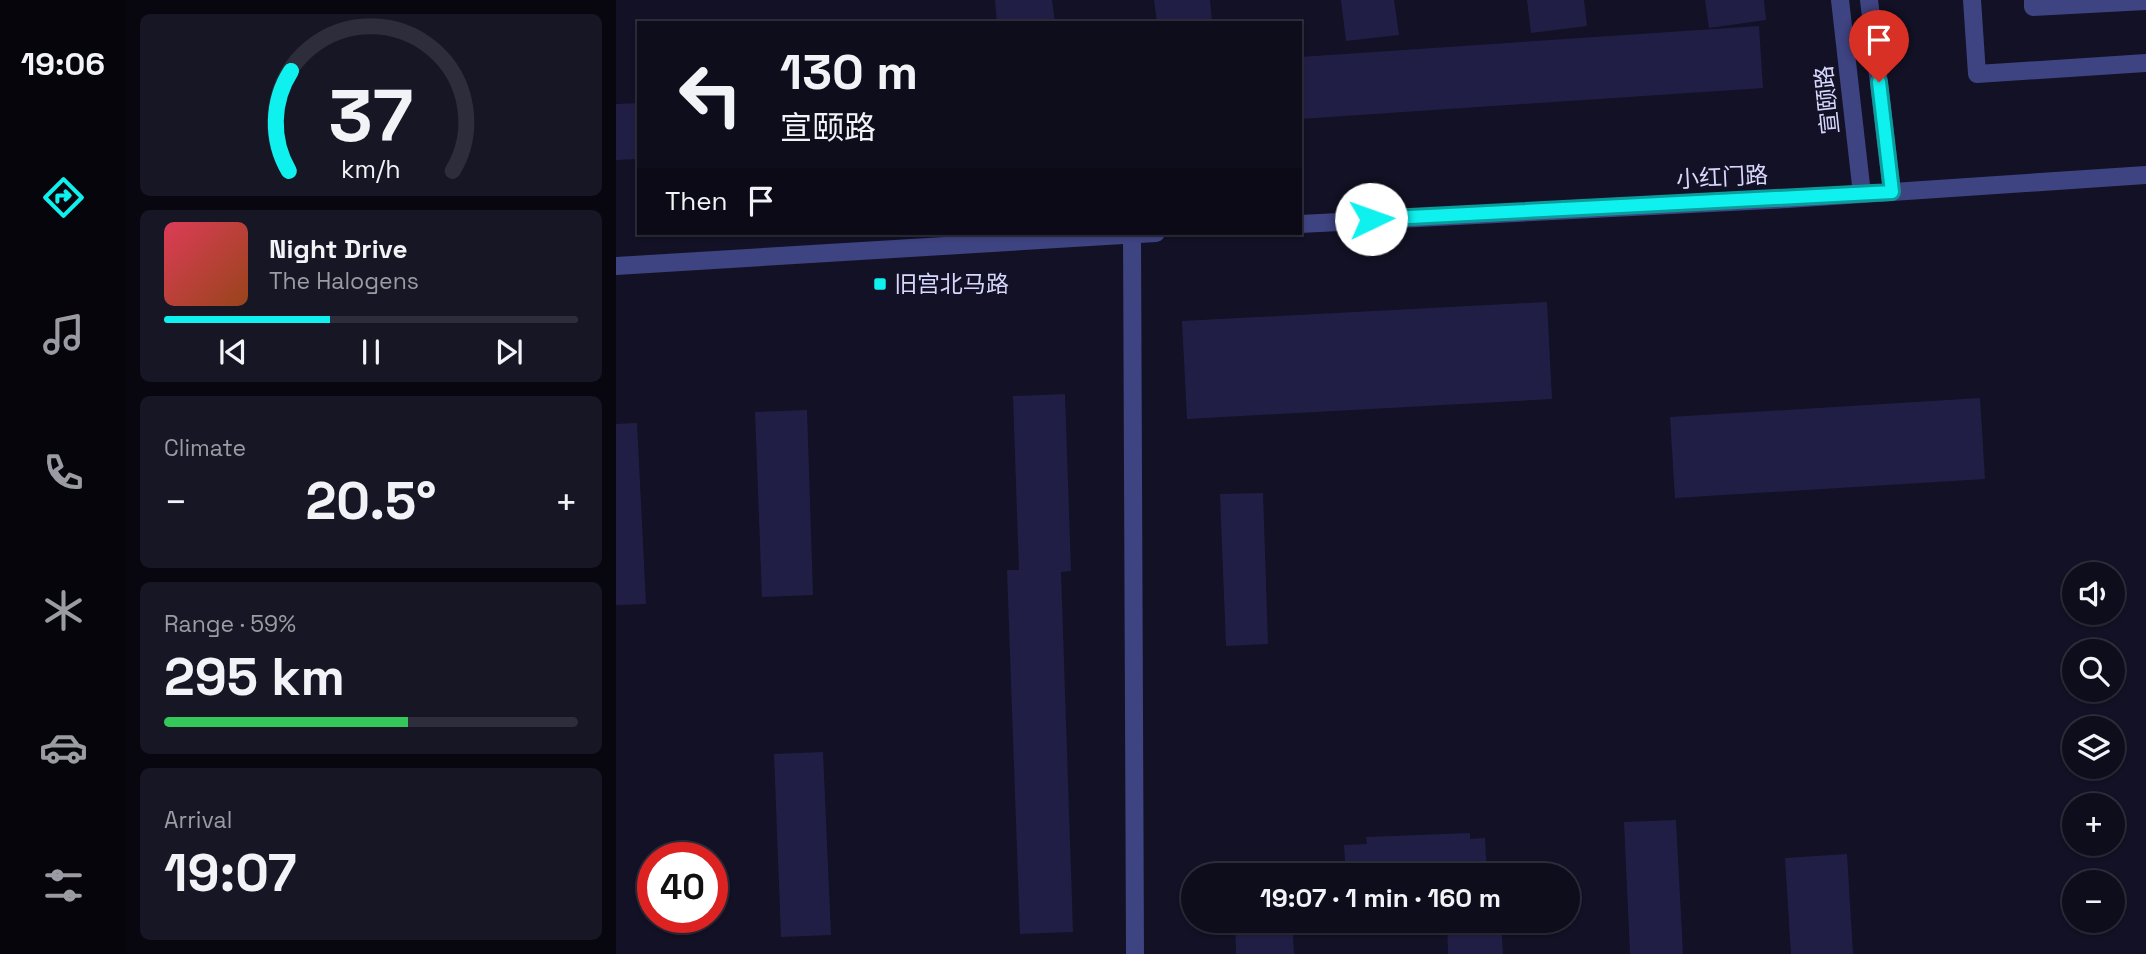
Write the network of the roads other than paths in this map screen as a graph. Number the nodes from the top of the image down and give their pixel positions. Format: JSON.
{"nodes":[{"id":1,"x":1840,"y":0,"type":"edge"},
{"id":2,"x":1869,"y":0,"type":"edge"},
{"id":3,"x":1972,"y":0,"type":"edge"},
{"id":4,"x":2033,"y":0,"type":"edge"},
{"id":5,"x":2146,"y":1,"type":"edge"},
{"id":6,"x":2146,"y":63,"type":"edge"},
{"id":7,"x":2146,"y":175,"type":"edge"},
{"id":8,"x":1892,"y":192,"type":"junction"},
{"id":9,"x":1862,"y":194,"type":"junction"},
{"id":10,"x":1302,"y":224,"type":"edge"},
{"id":11,"x":1116,"y":235,"type":"edge"},
{"id":12,"x":1132,"y":235,"type":"edge"},
{"id":13,"x":616,"y":266,"type":"edge"},
{"id":14,"x":1135,"y":954,"type":"edge"}],
"edges":[{"from":1,"to":9,"type":"street","name":"宣颐路"},
{"from":2,"to":8,"type":"street"},
{"from":3,"to":6,"type":"street"},
{"from":4,"to":5,"type":"street"},
{"from":7,"to":8,"type":"street","name":"小红门路"},
{"from":8,"to":9,"type":"street","name":"小红门路"},
{"from":9,"to":10,"type":"street","name":"小红门路"},
{"from":11,"to":13,"type":"street"},
{"from":12,"to":14,"type":"street"}]}
